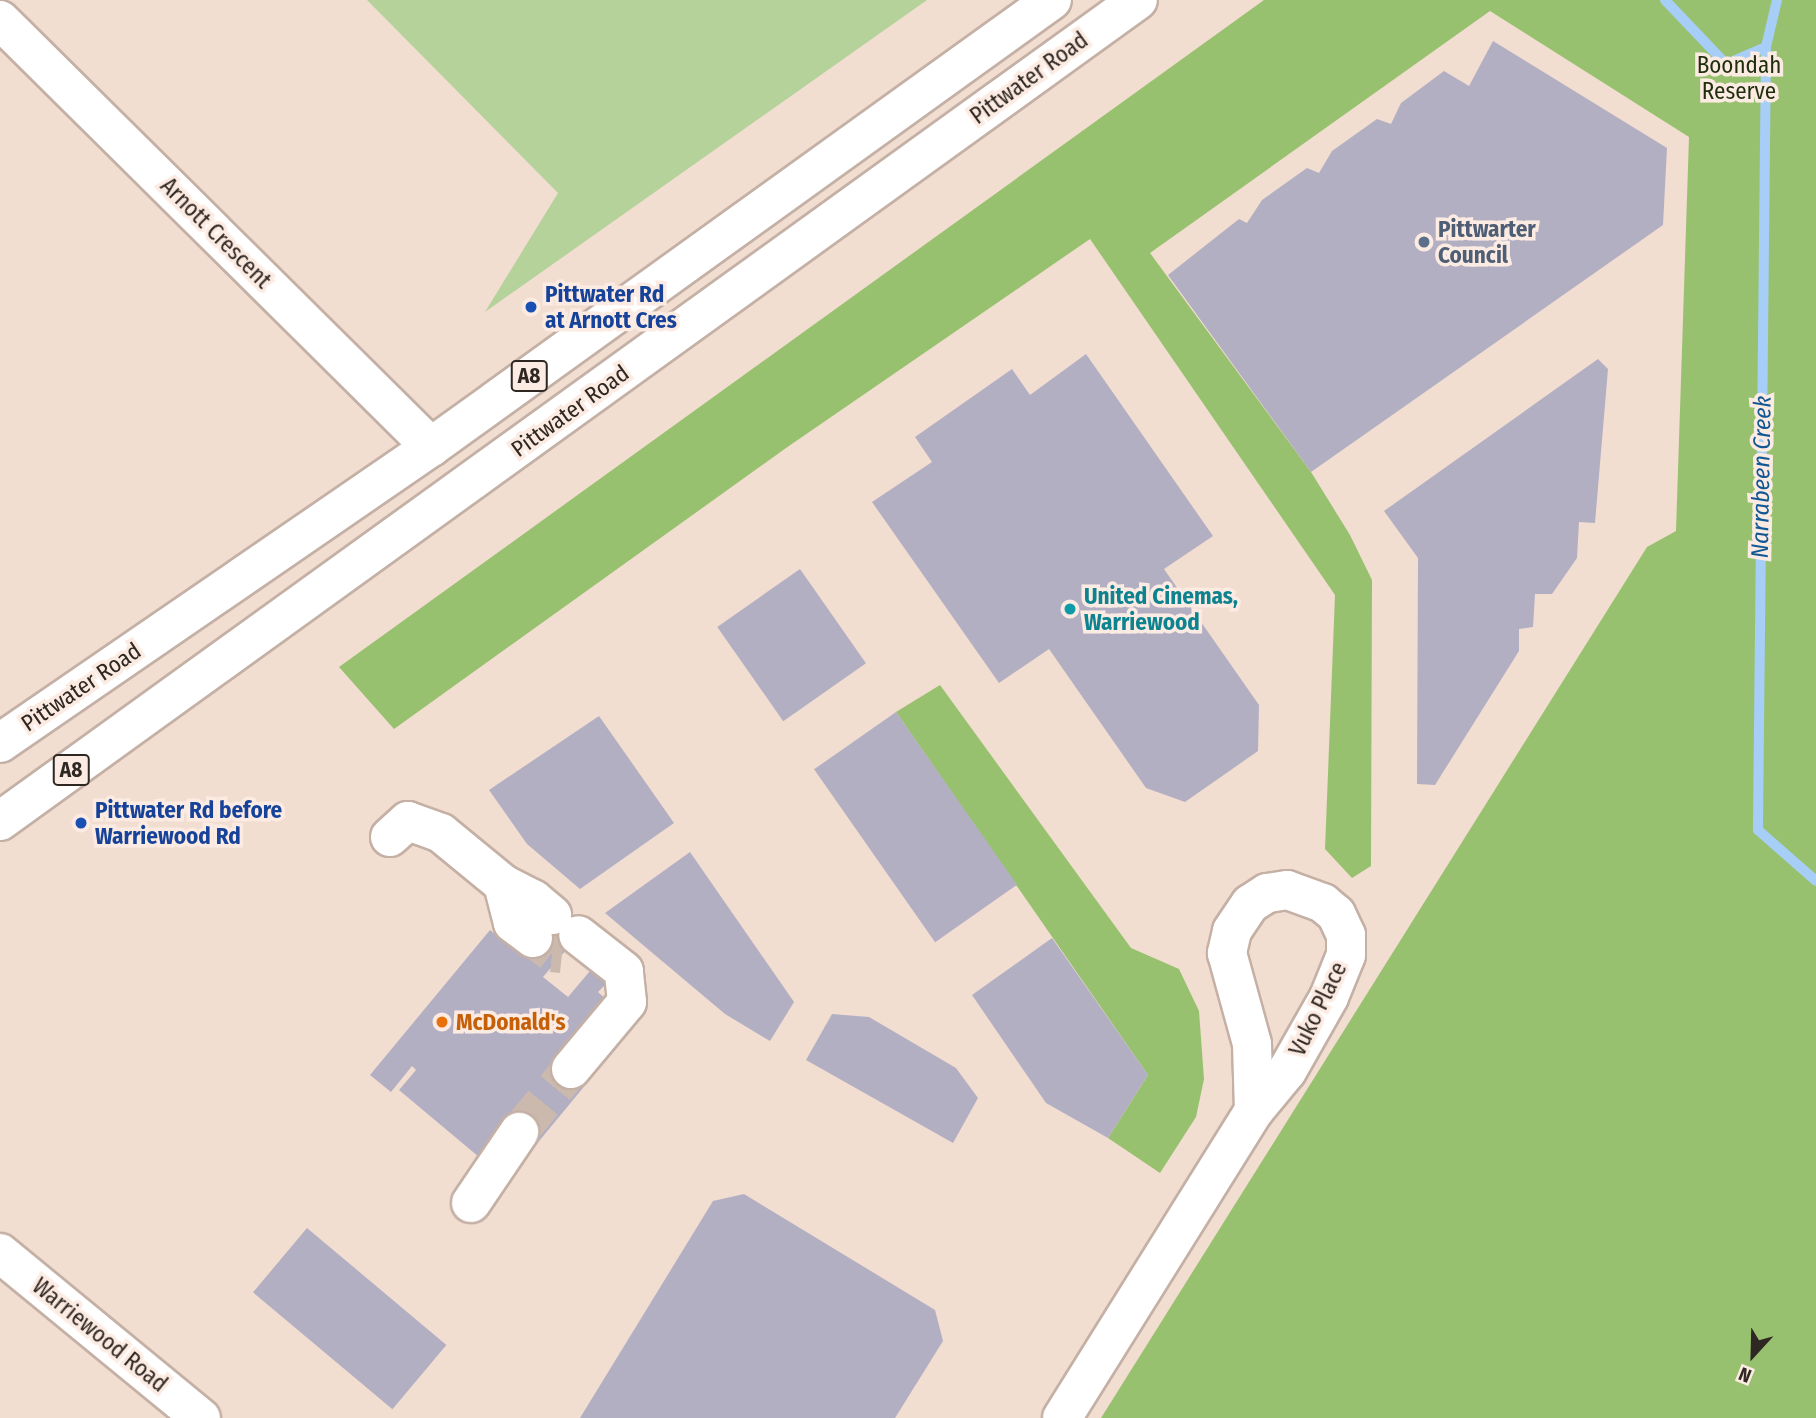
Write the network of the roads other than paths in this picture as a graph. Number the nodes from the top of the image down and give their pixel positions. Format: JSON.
{"nodes":[{"id":1,"x":1052,"y":0,"type":"edge"},
{"id":2,"x":1138,"y":0,"type":"edge"},
{"id":3,"x":0,"y":20,"type":"edge"},
{"id":4,"x":431,"y":447,"type":"junction"},
{"id":5,"x":0,"y":743,"type":"edge"},
{"id":6,"x":0,"y":821,"type":"edge"},
{"id":7,"x":390,"y":837,"type":"dead end"},
{"id":8,"x":571,"y":1069,"type":"tunnel mouth"},
{"id":9,"x":1254,"y":1111,"type":"junction"},
{"id":10,"x":519,"y":1132,"type":"tunnel mouth"},
{"id":11,"x":471,"y":1203,"type":"dead end"},
{"id":12,"x":0,"y":1253,"type":"edge"},
{"id":13,"x":201,"y":1418,"type":"edge"},
{"id":14,"x":1062,"y":1418,"type":"edge"}],
"edges":[{"from":1,"to":4,"type":"main road","name":"Pittwater Road","number":"A8"},
{"from":2,"to":6,"type":"main road","name":"Pittwater Road","number":"A8"},
{"from":3,"to":4,"type":"main road","name":"Arnott Crescent"},
{"from":4,"to":5,"type":"main road","name":"Pittwater Road","number":"A8"},
{"from":7,"to":8,"type":"main road"},
{"from":9,"to":9,"type":"main road","name":"Vuko Place"},
{"from":9,"to":14,"type":"main road","name":"Vuko Place"},
{"from":10,"to":11,"type":"main road"},
{"from":12,"to":13,"type":"main road","name":"Warriewood Road"}]}
